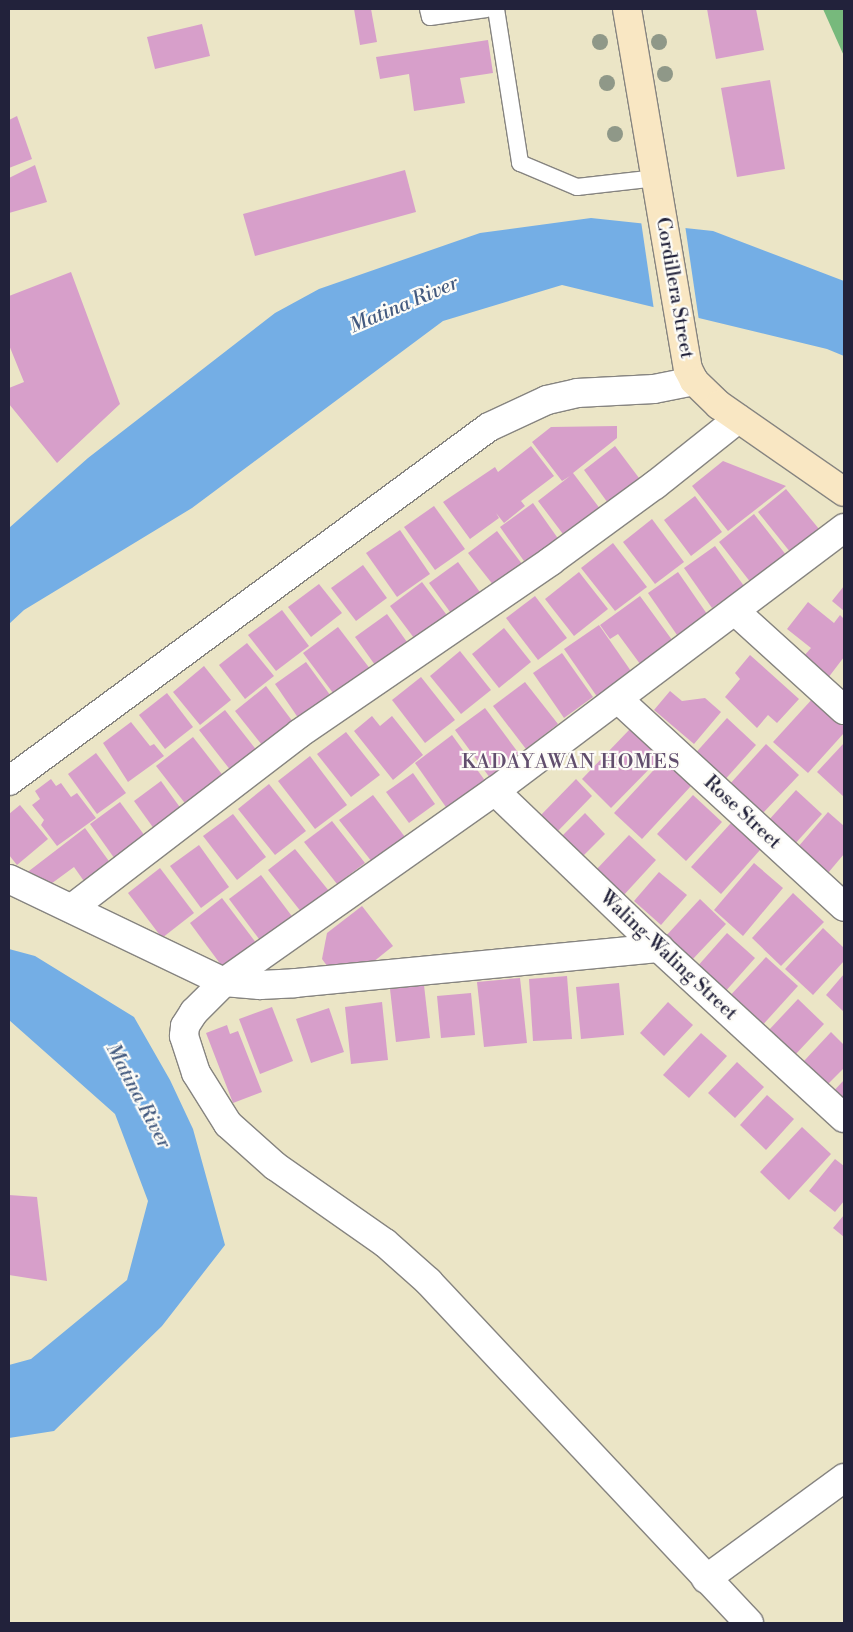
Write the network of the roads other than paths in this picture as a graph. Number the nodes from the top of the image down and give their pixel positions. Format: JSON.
{"nodes":[{"id":1,"x":428,"y":9,"type":"edge"},
{"id":2,"x":486,"y":9,"type":"edge"},
{"id":3,"x":496,"y":9,"type":"edge"},
{"id":4,"x":627,"y":9,"type":"edge"},
{"id":5,"x":657,"y":187,"type":"junction"},
{"id":6,"x":694,"y":381,"type":"junction"},
{"id":7,"x":738,"y":420,"type":"junction"},
{"id":8,"x":844,"y":492,"type":"edge"},
{"id":9,"x":844,"y":528,"type":"edge"},
{"id":10,"x":736,"y":612,"type":"junction"},
{"id":11,"x":618,"y":699,"type":"junction"},
{"id":12,"x":844,"y":710,"type":"edge"},
{"id":13,"x":9,"y":781,"type":"edge"},
{"id":14,"x":495,"y":791,"type":"junction"},
{"id":15,"x":9,"y":878,"type":"edge"},
{"id":16,"x":844,"y":907,"type":"edge"},
{"id":17,"x":72,"y":908,"type":"junction"},
{"id":18,"x":659,"y":948,"type":"junction"},
{"id":19,"x":224,"y":982,"type":"junction"},
{"id":20,"x":844,"y":1118,"type":"edge"},
{"id":21,"x":844,"y":1478,"type":"edge"},
{"id":22,"x":706,"y":1579,"type":"junction"},
{"id":23,"x":748,"y":1623,"type":"edge"}],
"edges":[{"from":1,"to":2,"type":"lane"},
{"from":3,"to":5,"type":"lane"},
{"from":4,"to":5,"type":"street","name":"Cordillera Street"},
{"from":5,"to":6,"type":"street","name":"Cordillera Street"},
{"from":6,"to":7,"type":"street","name":"Cordillera Street"},
{"from":6,"to":13,"type":"street"},
{"from":7,"to":8,"type":"street","name":"Cordillera Street"},
{"from":7,"to":17,"type":"street"},
{"from":9,"to":10,"type":"street"},
{"from":10,"to":11,"type":"street"},
{"from":10,"to":12,"type":"street"},
{"from":11,"to":14,"type":"street"},
{"from":11,"to":16,"type":"street","name":"Rose Street"},
{"from":14,"to":18,"type":"street","name":"Waling-Waling Street"},
{"from":14,"to":19,"type":"street"},
{"from":15,"to":17,"type":"street"},
{"from":17,"to":19,"type":"street"},
{"from":18,"to":19,"type":"street"},
{"from":18,"to":20,"type":"street","name":"Waling-Waling Street"},
{"from":19,"to":22,"type":"street"},
{"from":21,"to":22,"type":"street"},
{"from":22,"to":23,"type":"street"}]}
